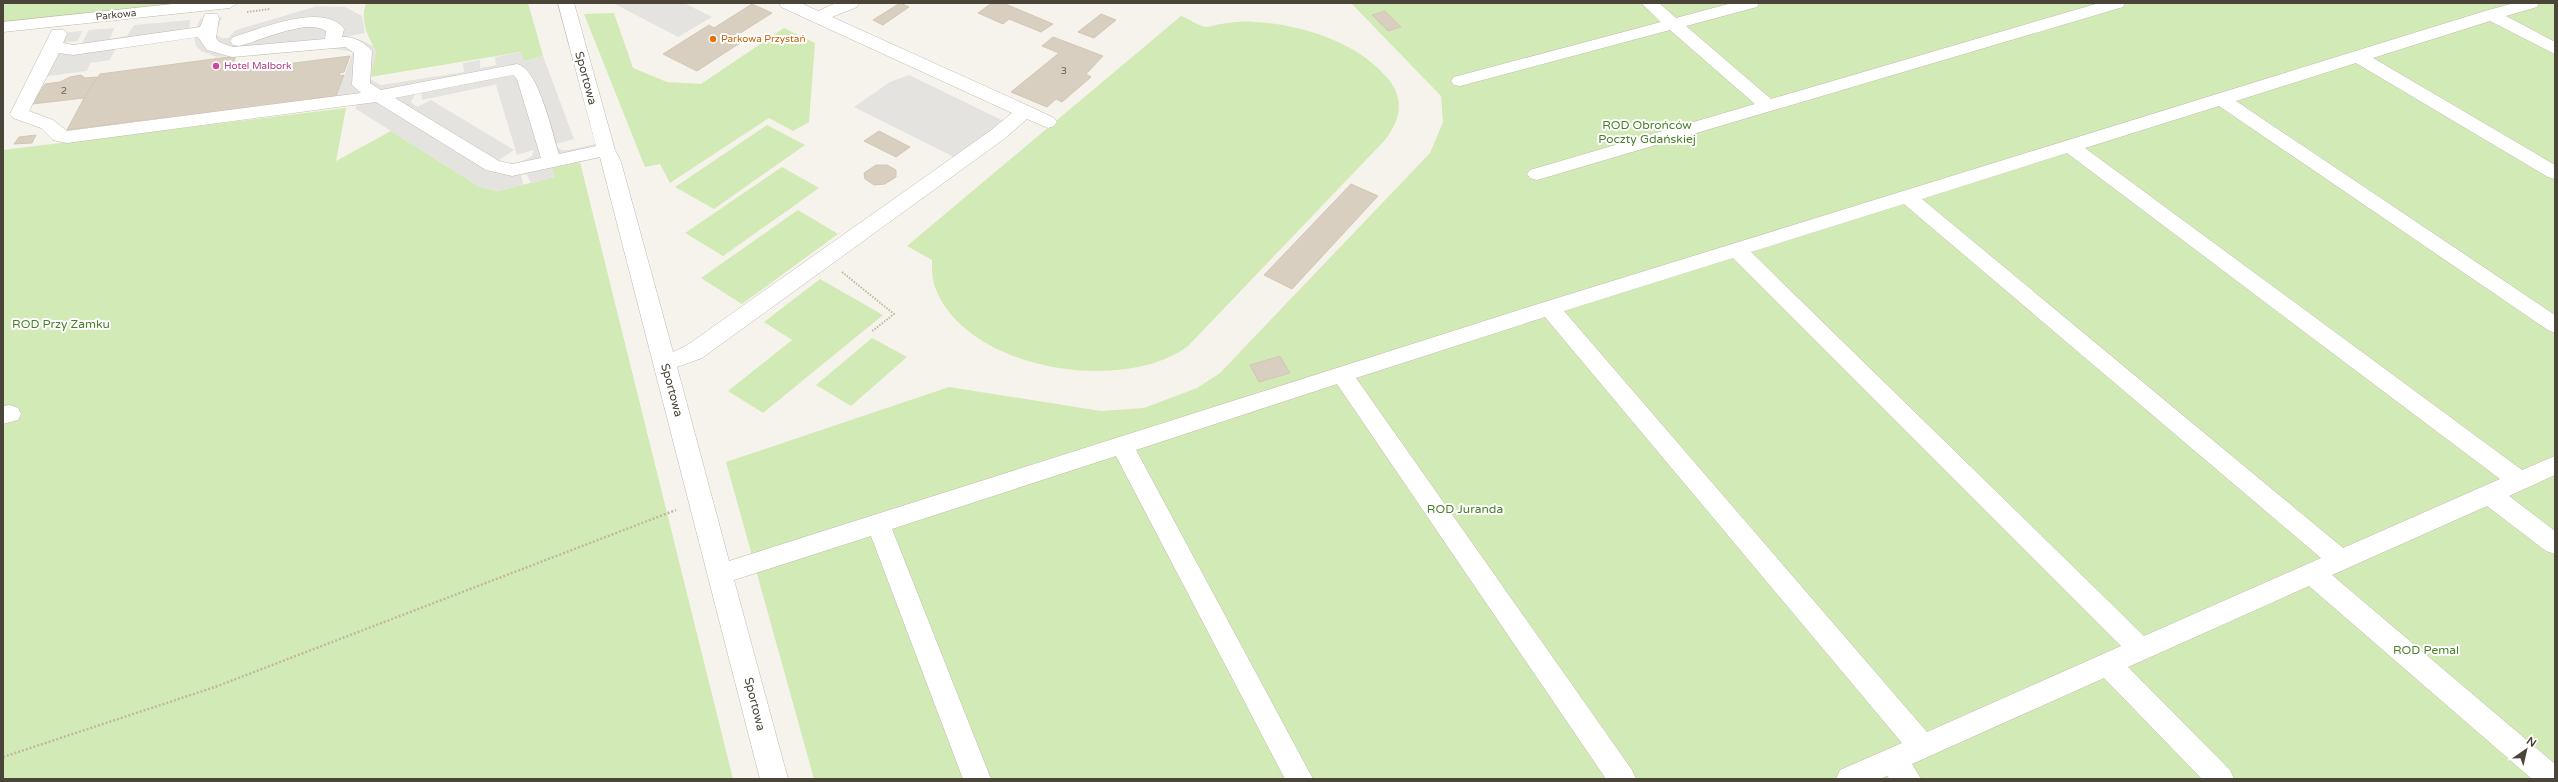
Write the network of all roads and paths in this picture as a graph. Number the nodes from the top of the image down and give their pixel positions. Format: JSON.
{"nodes":[{"id":1,"x":566,"y":3,"type":"edge"},
{"id":2,"x":787,"y":3,"type":"edge"},
{"id":3,"x":851,"y":3,"type":"edge"},
{"id":4,"x":1649,"y":3,"type":"edge"},
{"id":5,"x":1751,"y":3,"type":"edge"},
{"id":6,"x":2117,"y":3,"type":"edge"},
{"id":7,"x":2531,"y":3,"type":"edge"},
{"id":8,"x":222,"y":4,"type":"edge"},
{"id":9,"x":2491,"y":15,"type":"junction"},
{"id":10,"x":817,"y":17,"type":"junction"},
{"id":11,"x":65,"y":20,"type":"junction"},
{"id":12,"x":1672,"y":23,"type":"junction"},
{"id":13,"x":3,"y":27,"type":"edge"},
{"id":14,"x":210,"y":39,"type":"junction"},
{"id":15,"x":53,"y":47,"type":"junction"},
{"id":16,"x":2555,"y":49,"type":"edge"},
{"id":17,"x":2357,"y":56,"type":"junction"},
{"id":18,"x":1460,"y":81,"type":"dead end"},
{"id":19,"x":377,"y":96,"type":"junction"},
{"id":20,"x":2223,"y":100,"type":"junction"},
{"id":21,"x":1768,"y":106,"type":"junction"},
{"id":22,"x":1025,"y":111,"type":"junction"},
{"id":23,"x":1048,"y":122,"type":"dead end"},
{"id":24,"x":2070,"y":146,"type":"junction"},
{"id":25,"x":606,"y":150,"type":"junction"},
{"id":26,"x":552,"y":161,"type":"junction"},
{"id":27,"x":2555,"y":173,"type":"edge"},
{"id":28,"x":1537,"y":174,"type":"dead end"},
{"id":29,"x":1907,"y":197,"type":"junction"},
{"id":30,"x":1736,"y":249,"type":"junction"},
{"id":31,"x":824,"y":258,"type":"junction"},
{"id":32,"x":1550,"y":308,"type":"junction"},
{"id":33,"x":2555,"y":325,"type":"edge"},
{"id":34,"x":871,"y":332,"type":"dead end"},
{"id":35,"x":665,"y":363,"type":"junction"},
{"id":36,"x":1342,"y":374,"type":"junction"},
{"id":37,"x":1122,"y":446,"type":"junction"},
{"id":38,"x":2555,"y":465,"type":"edge"},
{"id":39,"x":2520,"y":481,"type":"junction"},
{"id":40,"x":2489,"y":494,"type":"junction"},
{"id":41,"x":702,"y":500,"type":"junction"},
{"id":42,"x":878,"y":524,"type":"junction"},
{"id":43,"x":2555,"y":544,"type":"edge"},
{"id":44,"x":2341,"y":561,"type":"junction"},
{"id":45,"x":722,"y":574,"type":"junction"},
{"id":46,"x":2312,"y":574,"type":"junction"},
{"id":47,"x":2141,"y":650,"type":"junction"},
{"id":48,"x":2107,"y":664,"type":"junction"},
{"id":49,"x":1923,"y":747,"type":"junction"},
{"id":50,"x":3,"y":757,"type":"edge"},
{"id":51,"x":1899,"y":770,"type":"edge"},
{"id":52,"x":774,"y":779,"type":"edge"},
{"id":53,"x":977,"y":779,"type":"edge"},
{"id":54,"x":1299,"y":779,"type":"edge"},
{"id":55,"x":1622,"y":779,"type":"edge"},
{"id":56,"x":1850,"y":779,"type":"edge"},
{"id":57,"x":2220,"y":779,"type":"edge"},
{"id":58,"x":2552,"y":779,"type":"edge"}],
"edges":[{"from":1,"to":25,"type":"street","name":"Sportowa"},
{"from":2,"to":10,"type":"street"},
{"from":3,"to":10,"type":"street"},
{"from":4,"to":12,"type":"street"},
{"from":5,"to":12,"type":"street"},
{"from":6,"to":21,"type":"street"},
{"from":7,"to":9,"type":"street"},
{"from":8,"to":11,"type":"street","name":"Parkowa"},
{"from":8,"to":14,"type":"street"},
{"from":9,"to":16,"type":"street"},
{"from":9,"to":17,"type":"street"},
{"from":10,"to":22,"type":"street"},
{"from":11,"to":13,"type":"street","name":"Parkowa"},
{"from":11,"to":15,"type":"street"},
{"from":12,"to":18,"type":"street"},
{"from":12,"to":21,"type":"street"},
{"from":14,"to":15,"type":"street"},
{"from":14,"to":19,"type":"street"},
{"from":15,"to":19,"type":"street"},
{"from":17,"to":20,"type":"street"},
{"from":17,"to":27,"type":"street"},
{"from":19,"to":26,"type":"street"},
{"from":19,"to":26,"type":"street"},
{"from":20,"to":24,"type":"street"},
{"from":20,"to":33,"type":"street"},
{"from":21,"to":28,"type":"street"},
{"from":22,"to":23,"type":"street"},
{"from":22,"to":31,"type":"street"},
{"from":24,"to":29,"type":"street"},
{"from":24,"to":39,"type":"street"},
{"from":25,"to":26,"type":"street"},
{"from":25,"to":35,"type":"street","name":"Sportowa"},
{"from":29,"to":30,"type":"street"},
{"from":29,"to":44,"type":"street"},
{"from":30,"to":32,"type":"street"},
{"from":30,"to":47,"type":"street"},
{"from":31,"to":34,"type":"path"},
{"from":31,"to":35,"type":"street"},
{"from":32,"to":36,"type":"street"},
{"from":32,"to":49,"type":"street"},
{"from":35,"to":41,"type":"street","name":"Sportowa"},
{"from":36,"to":37,"type":"street"},
{"from":36,"to":55,"type":"street"},
{"from":37,"to":42,"type":"street"},
{"from":37,"to":54,"type":"street"},
{"from":38,"to":39,"type":"street"},
{"from":39,"to":40,"type":"street"},
{"from":40,"to":43,"type":"street"},
{"from":40,"to":44,"type":"street"},
{"from":41,"to":45,"type":"street","name":"Sportowa"},
{"from":41,"to":50,"type":"path"},
{"from":42,"to":45,"type":"street"},
{"from":42,"to":53,"type":"street"},
{"from":44,"to":46,"type":"street"},
{"from":45,"to":52,"type":"street","name":"Sportowa"},
{"from":46,"to":47,"type":"street"},
{"from":46,"to":58,"type":"street"},
{"from":47,"to":48,"type":"street"},
{"from":48,"to":49,"type":"street"},
{"from":48,"to":57,"type":"street"},
{"from":49,"to":51,"type":"street"},
{"from":51,"to":56,"type":"street"}]}
